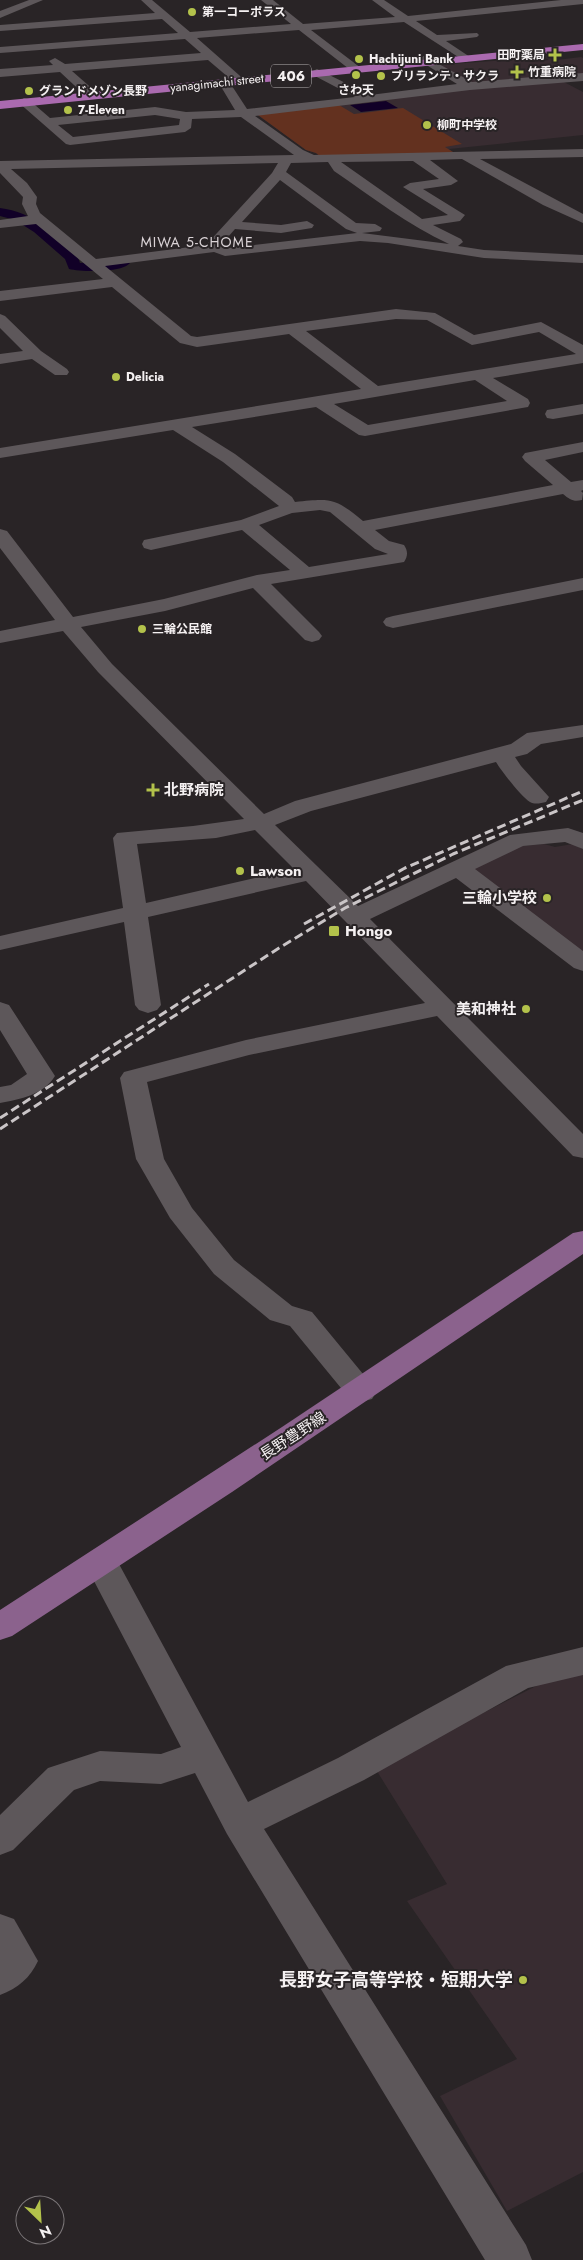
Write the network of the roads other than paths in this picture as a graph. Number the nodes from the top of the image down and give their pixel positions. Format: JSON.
{"nodes":[{"id":1,"x":38,"y":0,"type":"edge"},
{"id":2,"x":146,"y":0,"type":"edge"},
{"id":3,"x":266,"y":0,"type":"edge"},
{"id":4,"x":377,"y":0,"type":"edge"},
{"id":5,"x":498,"y":0,"type":"edge"},
{"id":6,"x":583,"y":1,"type":"edge"},
{"id":7,"x":545,"y":5,"type":"junction"},
{"id":8,"x":529,"y":7,"type":"junction"},
{"id":9,"x":0,"y":15,"type":"edge"},
{"id":10,"x":568,"y":15,"type":"dead end"},
{"id":11,"x":162,"y":16,"type":"junction"},
{"id":12,"x":406,"y":19,"type":"junction"},
{"id":13,"x":24,"y":26,"type":"junction"},
{"id":14,"x":300,"y":27,"type":"junction"},
{"id":15,"x":0,"y":28,"type":"edge"},
{"id":16,"x":473,"y":35,"type":"dead end"},
{"id":17,"x":186,"y":36,"type":"junction"},
{"id":18,"x":434,"y":38,"type":"junction"},
{"id":19,"x":583,"y":43,"type":"edge"},
{"id":20,"x":43,"y":46,"type":"junction"},
{"id":21,"x":583,"y":47,"type":"edge"},
{"id":22,"x":0,"y":50,"type":"edge"},
{"id":23,"x":211,"y":56,"type":"junction"},
{"id":24,"x":463,"y":57,"type":"junction"},
{"id":25,"x":427,"y":61,"type":"junction"},
{"id":26,"x":62,"y":68,"type":"junction"},
{"id":27,"x":354,"y":68,"type":"junction"},
{"id":28,"x":0,"y":73,"type":"edge"},
{"id":29,"x":317,"y":74,"type":"junction"},
{"id":30,"x":583,"y":77,"type":"edge"},
{"id":31,"x":232,"y":79,"type":"junction"},
{"id":32,"x":566,"y":81,"type":"junction"},
{"id":33,"x":583,"y":84,"type":"edge"},
{"id":34,"x":470,"y":86,"type":"junction"},
{"id":35,"x":583,"y":89,"type":"edge"},
{"id":36,"x":90,"y":94,"type":"junction"},
{"id":37,"x":369,"y":99,"type":"junction"},
{"id":38,"x":0,"y":101,"type":"edge"},
{"id":39,"x":24,"y":102,"type":"junction"},
{"id":40,"x":0,"y":105,"type":"edge"},
{"id":41,"x":243,"y":113,"type":"junction"},
{"id":42,"x":186,"y":116,"type":"junction"},
{"id":43,"x":47,"y":122,"type":"junction"},
{"id":44,"x":133,"y":134,"type":"junction"},
{"id":45,"x":537,"y":141,"type":"dead end"},
{"id":46,"x":583,"y":154,"type":"edge"},
{"id":47,"x":466,"y":156,"type":"junction"},
{"id":48,"x":418,"y":158,"type":"junction"},
{"id":49,"x":309,"y":159,"type":"junction"},
{"id":50,"x":286,"y":160,"type":"junction"},
{"id":51,"x":170,"y":162,"type":"junction"},
{"id":52,"x":335,"y":164,"type":"junction"},
{"id":53,"x":0,"y":166,"type":"edge"},
{"id":54,"x":496,"y":173,"type":"junction"},
{"id":55,"x":280,"y":175,"type":"junction"},
{"id":56,"x":449,"y":180,"type":"junction"},
{"id":57,"x":583,"y":219,"type":"edge"},
{"id":58,"x":343,"y":220,"type":"junction"},
{"id":59,"x":30,"y":221,"type":"junction"},
{"id":60,"x":419,"y":223,"type":"junction"},
{"id":61,"x":0,"y":224,"type":"edge"},
{"id":62,"x":232,"y":225,"type":"junction"},
{"id":63,"x":215,"y":248,"type":"junction"},
{"id":64,"x":479,"y":251,"type":"junction"},
{"id":65,"x":533,"y":256,"type":"junction"},
{"id":66,"x":583,"y":259,"type":"edge"},
{"id":67,"x":97,"y":265,"type":"junction"},
{"id":68,"x":569,"y":272,"type":"dead end"},
{"id":69,"x":117,"y":282,"type":"junction"},
{"id":70,"x":0,"y":296,"type":"edge"},
{"id":71,"x":3,"y":326,"type":"edge"},
{"id":72,"x":293,"y":329,"type":"junction"},
{"id":73,"x":583,"y":352,"type":"edge"},
{"id":74,"x":35,"y":354,"type":"junction"},
{"id":75,"x":583,"y":358,"type":"edge"},
{"id":76,"x":0,"y":359,"type":"edge"},
{"id":77,"x":61,"y":372,"type":"dead end"},
{"id":78,"x":479,"y":376,"type":"junction"},
{"id":79,"x":376,"y":393,"type":"junction"},
{"id":80,"x":320,"y":402,"type":"junction"},
{"id":81,"x":583,"y":409,"type":"edge"},
{"id":82,"x":553,"y":414,"type":"dead end"},
{"id":83,"x":177,"y":425,"type":"junction"},
{"id":84,"x":583,"y":447,"type":"edge"},
{"id":85,"x":0,"y":453,"type":"edge"},
{"id":86,"x":583,"y":485,"type":"edge"},
{"id":87,"x":565,"y":488,"type":"junction"},
{"id":88,"x":583,"y":502,"type":"edge"},
{"id":89,"x":289,"y":508,"type":"junction"},
{"id":90,"x":246,"y":524,"type":"junction"},
{"id":91,"x":360,"y":527,"type":"junction"},
{"id":92,"x":0,"y":535,"type":"edge"},
{"id":93,"x":151,"y":544,"type":"dead end"},
{"id":94,"x":304,"y":572,"type":"junction"},
{"id":95,"x":257,"y":581,"type":"junction"},
{"id":96,"x":583,"y":584,"type":"edge"},
{"id":97,"x":393,"y":622,"type":"dead end"},
{"id":98,"x":68,"y":624,"type":"junction"},
{"id":99,"x":312,"y":636,"type":"dead end"},
{"id":100,"x":0,"y":637,"type":"edge"},
{"id":101,"x":583,"y":730,"type":"edge"},
{"id":102,"x":502,"y":753,"type":"junction"},
{"id":103,"x":538,"y":797,"type":"dead end"},
{"id":104,"x":260,"y":821,"type":"junction"},
{"id":105,"x":583,"y":842,"type":"edge"},
{"id":106,"x":458,"y":868,"type":"junction"},
{"id":107,"x":310,"y":873,"type":"junction"},
{"id":108,"x":137,"y":913,"type":"junction"},
{"id":109,"x":354,"y":917,"type":"junction"},
{"id":110,"x":0,"y":943,"type":"edge"},
{"id":111,"x":583,"y":963,"type":"edge"},
{"id":112,"x":148,"y":1005,"type":"dead end"},
{"id":113,"x":442,"y":1007,"type":"junction"},
{"id":114,"x":0,"y":1010,"type":"edge"},
{"id":115,"x":0,"y":1095,"type":"edge"},
{"id":116,"x":583,"y":1150,"type":"edge"},
{"id":117,"x":583,"y":1240,"type":"edge"},
{"id":118,"x":361,"y":1391,"type":"junction"},
{"id":119,"x":101,"y":1562,"type":"junction"},
{"id":120,"x":0,"y":1627,"type":"edge"},
{"id":121,"x":583,"y":1660,"type":"edge"},
{"id":122,"x":204,"y":1756,"type":"junction"},
{"id":123,"x":240,"y":1822,"type":"junction"},
{"id":124,"x":0,"y":1839,"type":"edge"},
{"id":125,"x":0,"y":1931,"type":"edge"},
{"id":126,"x":0,"y":1976,"type":"edge"},
{"id":127,"x":510,"y":2260,"type":"edge"}],
"edges":[{"from":1,"to":9,"type":"street"},
{"from":2,"to":11,"type":"street"},
{"from":3,"to":14,"type":"street"},
{"from":4,"to":12,"type":"street"},
{"from":5,"to":8,"type":"street"},
{"from":6,"to":7,"type":"street"},
{"from":7,"to":8,"type":"street"},
{"from":7,"to":10,"type":"street"},
{"from":8,"to":12,"type":"street"},
{"from":11,"to":13,"type":"street"},
{"from":11,"to":17,"type":"street"},
{"from":12,"to":14,"type":"street"},
{"from":12,"to":18,"type":"street"},
{"from":13,"to":15,"type":"street"},
{"from":13,"to":20,"type":"street"},
{"from":14,"to":17,"type":"street"},
{"from":14,"to":27,"type":"street"},
{"from":16,"to":18,"type":"street"},
{"from":17,"to":20,"type":"street"},
{"from":17,"to":23,"type":"street"},
{"from":18,"to":24,"type":"street"},
{"from":19,"to":24,"type":"highway","name":"yanagimachi street","number":"406"},
{"from":20,"to":22,"type":"street"},
{"from":20,"to":26,"type":"street"},
{"from":21,"to":24,"type":"highway","name":"yanagimachi street","number":"406"},
{"from":23,"to":26,"type":"street"},
{"from":23,"to":31,"type":"street"},
{"from":24,"to":25,"type":"highway","name":"yanagimachi street","number":"406"},
{"from":25,"to":27,"type":"highway","name":"yanagimachi street","number":"406"},
{"from":25,"to":34,"type":"street"},
{"from":26,"to":28,"type":"street"},
{"from":26,"to":36,"type":"street"},
{"from":27,"to":29,"type":"highway","name":"yanagimachi street","number":"406"},
{"from":27,"to":31,"type":"highway","name":"yanagimachi street","number":"406"},
{"from":29,"to":31,"type":"highway","name":"yanagimachi street","number":"406"},
{"from":29,"to":37,"type":"street"},
{"from":30,"to":32,"type":"street"},
{"from":31,"to":36,"type":"highway","name":"yanagimachi street","number":"406"},
{"from":31,"to":41,"type":"street"},
{"from":32,"to":33,"type":"street"},
{"from":32,"to":34,"type":"street"},
{"from":32,"to":35,"type":"street"},
{"from":34,"to":37,"type":"street"},
{"from":36,"to":38,"type":"highway","name":"yanagimachi street","number":"406"},
{"from":36,"to":39,"type":"highway","name":"yanagimachi street","number":"406"},
{"from":37,"to":41,"type":"street"},
{"from":39,"to":40,"type":"highway","name":"yanagimachi street","number":"406"},
{"from":39,"to":43,"type":"street"},
{"from":41,"to":42,"type":"street"},
{"from":41,"to":49,"type":"street"},
{"from":42,"to":43,"type":"street"},
{"from":42,"to":44,"type":"street"},
{"from":43,"to":44,"type":"street"},
{"from":44,"to":51,"type":"street"},
{"from":45,"to":47,"type":"street"},
{"from":46,"to":47,"type":"street"},
{"from":47,"to":48,"type":"street"},
{"from":47,"to":54,"type":"street"},
{"from":48,"to":52,"type":"street"},
{"from":48,"to":56,"type":"street"},
{"from":49,"to":50,"type":"street"},
{"from":49,"to":52,"type":"street"},
{"from":50,"to":51,"type":"street"},
{"from":50,"to":55,"type":"street"},
{"from":51,"to":53,"type":"street"},
{"from":52,"to":55,"type":"street"},
{"from":52,"to":60,"type":"street"},
{"from":53,"to":59,"type":"street"},
{"from":54,"to":56,"type":"street"},
{"from":54,"to":57,"type":"street"},
{"from":55,"to":58,"type":"street"},
{"from":55,"to":62,"type":"street"},
{"from":56,"to":60,"type":"street"},
{"from":58,"to":60,"type":"street"},
{"from":58,"to":62,"type":"street"},
{"from":59,"to":61,"type":"street"},
{"from":59,"to":67,"type":"street"},
{"from":60,"to":64,"type":"street"},
{"from":62,"to":63,"type":"street"},
{"from":63,"to":64,"type":"street"},
{"from":63,"to":67,"type":"street"},
{"from":64,"to":65,"type":"street"},
{"from":65,"to":66,"type":"street"},
{"from":65,"to":68,"type":"street"},
{"from":67,"to":69,"type":"street"},
{"from":69,"to":70,"type":"street"},
{"from":69,"to":72,"type":"street"},
{"from":71,"to":74,"type":"street"},
{"from":72,"to":73,"type":"street"},
{"from":72,"to":79,"type":"street"},
{"from":74,"to":76,"type":"street"},
{"from":74,"to":77,"type":"street"},
{"from":75,"to":78,"type":"street"},
{"from":78,"to":79,"type":"street"},
{"from":78,"to":80,"type":"street"},
{"from":79,"to":80,"type":"street"},
{"from":80,"to":83,"type":"street"},
{"from":81,"to":82,"type":"street"},
{"from":83,"to":85,"type":"street"},
{"from":83,"to":89,"type":"street"},
{"from":84,"to":87,"type":"street"},
{"from":86,"to":87,"type":"street"},
{"from":87,"to":88,"type":"street"},
{"from":87,"to":91,"type":"street"},
{"from":89,"to":90,"type":"street"},
{"from":89,"to":91,"type":"street"},
{"from":90,"to":93,"type":"street"},
{"from":90,"to":94,"type":"street"},
{"from":91,"to":94,"type":"street"},
{"from":92,"to":98,"type":"street"},
{"from":94,"to":95,"type":"street"},
{"from":95,"to":98,"type":"street"},
{"from":95,"to":99,"type":"street"},
{"from":96,"to":97,"type":"street"},
{"from":98,"to":100,"type":"street"},
{"from":98,"to":104,"type":"street"},
{"from":101,"to":102,"type":"street"},
{"from":102,"to":103,"type":"street"},
{"from":102,"to":104,"type":"street"},
{"from":104,"to":107,"type":"street"},
{"from":104,"to":108,"type":"street"},
{"from":105,"to":106,"type":"street"},
{"from":106,"to":109,"type":"street"},
{"from":106,"to":111,"type":"street"},
{"from":107,"to":108,"type":"street"},
{"from":107,"to":109,"type":"street"},
{"from":108,"to":110,"type":"street"},
{"from":108,"to":112,"type":"street"},
{"from":109,"to":113,"type":"street"},
{"from":113,"to":116,"type":"street"},
{"from":113,"to":118,"type":"street"},
{"from":114,"to":115,"type":"street"},
{"from":117,"to":118,"type":"main road","name":"長野豊野線"},
{"from":118,"to":119,"type":"main road","name":"長野豊野線"},
{"from":119,"to":120,"type":"main road","name":"長野豊野線"},
{"from":119,"to":122,"type":"street"},
{"from":121,"to":123,"type":"street"},
{"from":122,"to":123,"type":"street"},
{"from":122,"to":124,"type":"street"},
{"from":123,"to":127,"type":"street"},
{"from":125,"to":126,"type":"street"}]}
